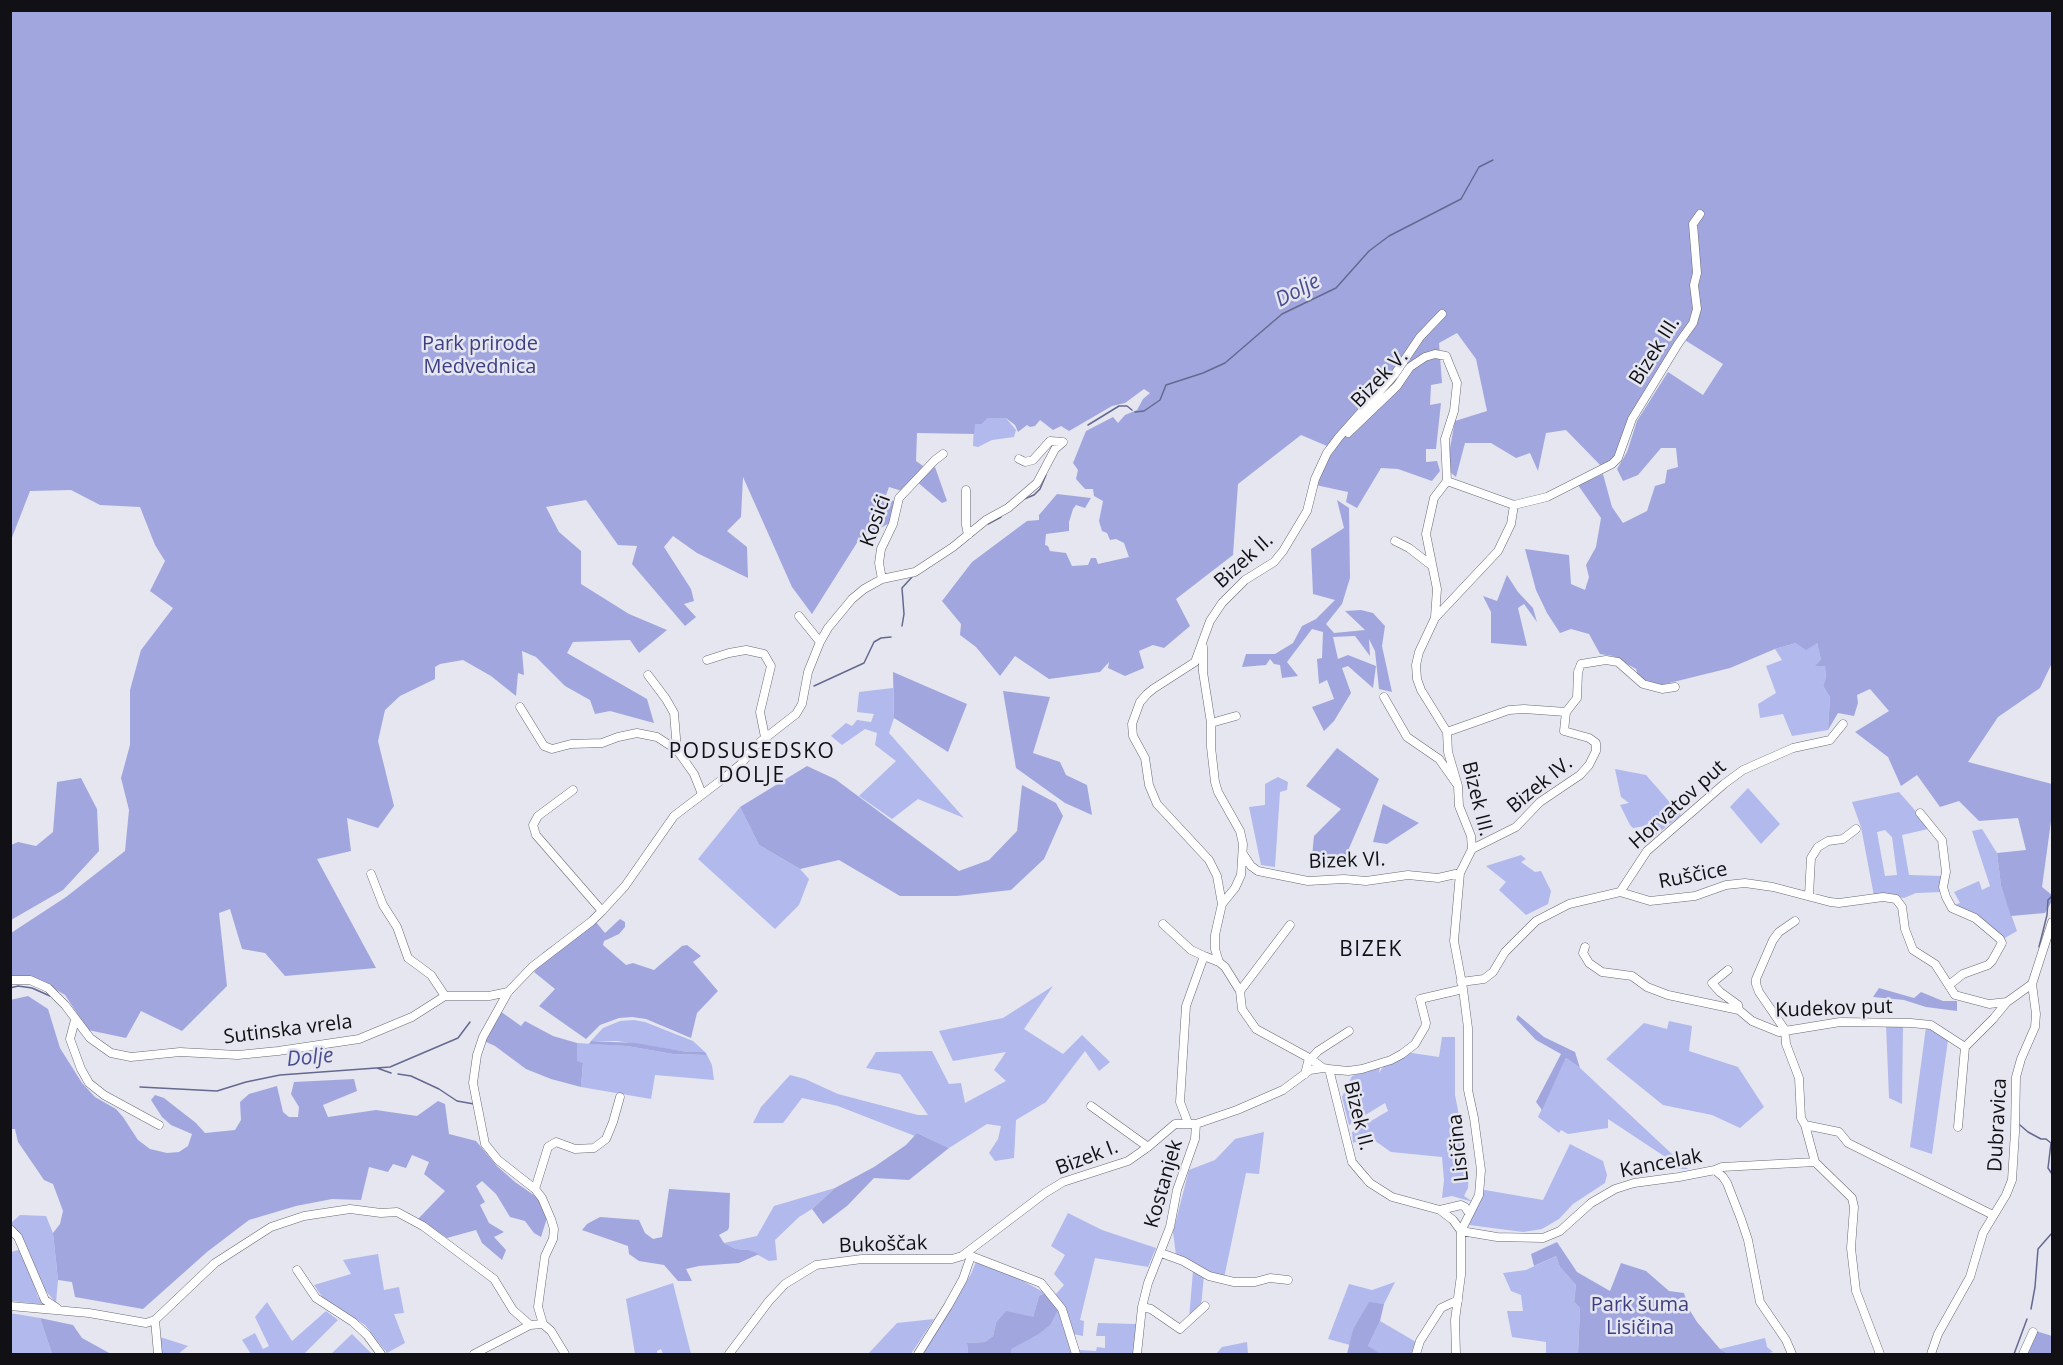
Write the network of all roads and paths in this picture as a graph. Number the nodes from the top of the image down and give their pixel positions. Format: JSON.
{"nodes":[{"id":1,"x":1700,"y":214,"type":"dead end"},
{"id":2,"x":1442,"y":314,"type":"dead end"},
{"id":3,"x":1339,"y":437,"type":"junction"},
{"id":4,"x":943,"y":454,"type":"dead end"},
{"id":5,"x":1019,"y":459,"type":"dead end"},
{"id":6,"x":1447,"y":481,"type":"junction"},
{"id":7,"x":966,"y":490,"type":"dead end"},
{"id":8,"x":1514,"y":505,"type":"junction"},
{"id":9,"x":968,"y":535,"type":"junction"},
{"id":10,"x":1395,"y":541,"type":"dead end"},
{"id":11,"x":1432,"y":566,"type":"junction"},
{"id":12,"x":882,"y":579,"type":"junction"},
{"id":13,"x":799,"y":616,"type":"dead end"},
{"id":14,"x":1435,"y":618,"type":"junction"},
{"id":15,"x":820,"y":642,"type":"junction"},
{"id":16,"x":1203,"y":643,"type":"junction"},
{"id":17,"x":707,"y":660,"type":"dead end"},
{"id":18,"x":648,"y":675,"type":"dead end"},
{"id":19,"x":1675,"y":687,"type":"dead end"},
{"id":20,"x":1383,"y":697,"type":"dead end"},
{"id":21,"x":520,"y":707,"type":"dead end"},
{"id":22,"x":1566,"y":712,"type":"junction"},
{"id":23,"x":1236,"y":716,"type":"dead end"},
{"id":24,"x":1211,"y":723,"type":"junction"},
{"id":25,"x":1843,"y":724,"type":"dead end"},
{"id":26,"x":1447,"y":732,"type":"junction"},
{"id":27,"x":765,"y":738,"type":"junction"},
{"id":28,"x":677,"y":750,"type":"junction"},
{"id":29,"x":1458,"y":786,"type":"junction"},
{"id":30,"x":573,"y":790,"type":"dead end"},
{"id":31,"x":702,"y":795,"type":"junction"},
{"id":32,"x":1920,"y":813,"type":"dead end"},
{"id":33,"x":1856,"y":829,"type":"dead end"},
{"id":34,"x":1472,"y":849,"type":"junction"},
{"id":35,"x":1243,"y":854,"type":"junction"},
{"id":36,"x":1460,"y":873,"type":"junction"},
{"id":37,"x":371,"y":874,"type":"dead end"},
{"id":38,"x":1620,"y":892,"type":"junction"},
{"id":39,"x":1809,"y":895,"type":"junction"},
{"id":40,"x":1222,"y":904,"type":"junction"},
{"id":41,"x":602,"y":911,"type":"junction"},
{"id":42,"x":1795,"y":921,"type":"dead end"},
{"id":43,"x":2052,"y":922,"type":"edge"},
{"id":44,"x":1163,"y":924,"type":"dead end"},
{"id":45,"x":1290,"y":925,"type":"dead end"},
{"id":46,"x":2050,"y":940,"type":"edge"},
{"id":47,"x":1586,"y":947,"type":"dead end"},
{"id":48,"x":1204,"y":956,"type":"junction"},
{"id":49,"x":1219,"y":962,"type":"junction"},
{"id":50,"x":1728,"y":970,"type":"dead end"},
{"id":51,"x":10,"y":980,"type":"edge"},
{"id":52,"x":2032,"y":984,"type":"junction"},
{"id":53,"x":1462,"y":985,"type":"junction"},
{"id":54,"x":1949,"y":985,"type":"junction"},
{"id":55,"x":1240,"y":991,"type":"junction"},
{"id":56,"x":508,"y":992,"type":"junction"},
{"id":57,"x":445,"y":996,"type":"junction"},
{"id":58,"x":2007,"y":1002,"type":"junction"},
{"id":59,"x":1739,"y":1010,"type":"junction"},
{"id":60,"x":75,"y":1020,"type":"junction"},
{"id":61,"x":1785,"y":1030,"type":"junction"},
{"id":62,"x":1349,"y":1031,"type":"dead end"},
{"id":63,"x":1965,"y":1047,"type":"junction"},
{"id":64,"x":1311,"y":1059,"type":"junction"},
{"id":65,"x":1326,"y":1068,"type":"junction"},
{"id":66,"x":1305,"y":1074,"type":"junction"},
{"id":67,"x":620,"y":1097,"type":"dead end"},
{"id":68,"x":1091,"y":1106,"type":"dead end"},
{"id":69,"x":1192,"y":1123,"type":"junction"},
{"id":70,"x":159,"y":1125,"type":"dead end"},
{"id":71,"x":1804,"y":1125,"type":"junction"},
{"id":72,"x":1958,"y":1127,"type":"dead end"},
{"id":73,"x":1148,"y":1147,"type":"junction"},
{"id":74,"x":1815,"y":1162,"type":"junction"},
{"id":75,"x":1715,"y":1170,"type":"junction"},
{"id":76,"x":535,"y":1189,"type":"junction"},
{"id":77,"x":1440,"y":1210,"type":"junction"},
{"id":78,"x":1469,"y":1213,"type":"junction"},
{"id":79,"x":1993,"y":1215,"type":"junction"},
{"id":80,"x":10,"y":1229,"type":"edge"},
{"id":81,"x":1461,"y":1231,"type":"junction"},
{"id":82,"x":1161,"y":1253,"type":"junction"},
{"id":83,"x":969,"y":1255,"type":"junction"},
{"id":84,"x":297,"y":1270,"type":"dead end"},
{"id":85,"x":1288,"y":1280,"type":"dead end"},
{"id":86,"x":1458,"y":1300,"type":"junction"},
{"id":87,"x":10,"y":1306,"type":"edge"},
{"id":88,"x":1205,"y":1306,"type":"dead end"},
{"id":89,"x":1142,"y":1307,"type":"junction"},
{"id":90,"x":58,"y":1309,"type":"junction"},
{"id":91,"x":155,"y":1320,"type":"junction"},
{"id":92,"x":543,"y":1324,"type":"junction"},
{"id":93,"x":530,"y":1325,"type":"junction"},
{"id":94,"x":2033,"y":1332,"type":"dead end"},
{"id":95,"x":158,"y":1354,"type":"edge"},
{"id":96,"x":381,"y":1354,"type":"edge"},
{"id":97,"x":474,"y":1354,"type":"edge"},
{"id":98,"x":565,"y":1354,"type":"edge"},
{"id":99,"x":729,"y":1354,"type":"edge"},
{"id":100,"x":918,"y":1354,"type":"edge"},
{"id":101,"x":1076,"y":1354,"type":"edge"},
{"id":102,"x":1137,"y":1354,"type":"edge"},
{"id":103,"x":1416,"y":1354,"type":"edge"},
{"id":104,"x":1456,"y":1354,"type":"edge"},
{"id":105,"x":1792,"y":1354,"type":"edge"},
{"id":106,"x":1880,"y":1354,"type":"edge"},
{"id":107,"x":1931,"y":1354,"type":"edge"},
{"id":108,"x":2023,"y":1354,"type":"edge"}],
"edges":[{"from":1,"to":8,"type":"street","name":"Bizek III."},
{"from":2,"to":3,"type":"street","name":"Bizek II."},
{"from":3,"to":6,"type":"street","name":"Bizek V."},
{"from":3,"to":16,"type":"street","name":"Bizek II."},
{"from":4,"to":12,"type":"street","name":"Kosići"},
{"from":5,"to":9,"type":"street"},
{"from":6,"to":8,"type":"street"},
{"from":6,"to":11,"type":"street"},
{"from":7,"to":9,"type":"street"},
{"from":8,"to":14,"type":"street","name":"Bizek III."},
{"from":9,"to":12,"type":"street"},
{"from":10,"to":11,"type":"street"},
{"from":11,"to":14,"type":"street"},
{"from":12,"to":15,"type":"street"},
{"from":13,"to":15,"type":"street"},
{"from":14,"to":26,"type":"street","name":"Bizek III."},
{"from":15,"to":27,"type":"street"},
{"from":16,"to":24,"type":"street"},
{"from":16,"to":40,"type":"street","name":"Bizek II."},
{"from":17,"to":27,"type":"street"},
{"from":18,"to":28,"type":"street"},
{"from":19,"to":22,"type":"street"},
{"from":20,"to":29,"type":"street"},
{"from":21,"to":28,"type":"street"},
{"from":22,"to":26,"type":"street"},
{"from":22,"to":34,"type":"street","name":"Bizek IV."},
{"from":23,"to":24,"type":"street"},
{"from":24,"to":35,"type":"street"},
{"from":25,"to":38,"type":"street","name":"Horvatov put"},
{"from":26,"to":29,"type":"street","name":"Bizek III."},
{"from":27,"to":31,"type":"street"},
{"from":28,"to":31,"type":"street"},
{"from":29,"to":34,"type":"street","name":"Bizek III."},
{"from":30,"to":41,"type":"street"},
{"from":31,"to":41,"type":"street"},
{"from":32,"to":54,"type":"street"},
{"from":33,"to":39,"type":"street"},
{"from":34,"to":36,"type":"street","name":"Bizek III."},
{"from":35,"to":36,"type":"street","name":"Bizek VI."},
{"from":35,"to":40,"type":"street"},
{"from":36,"to":53,"type":"street","name":"Bizek III."},
{"from":37,"to":57,"type":"street"},
{"from":38,"to":39,"type":"street","name":"Ruščice"},
{"from":38,"to":53,"type":"street"},
{"from":39,"to":54,"type":"street","name":"Ruščice"},
{"from":40,"to":49,"type":"street","name":"Bizek II."},
{"from":41,"to":56,"type":"street"},
{"from":42,"to":61,"type":"street"},
{"from":43,"to":46,"type":"street","name":"Dubravica"},
{"from":44,"to":48,"type":"street"},
{"from":45,"to":55,"type":"street"},
{"from":46,"to":52,"type":"street","name":"Dubravica"},
{"from":47,"to":59,"type":"street","name":"Kudekov put"},
{"from":48,"to":49,"type":"street"},
{"from":48,"to":69,"type":"street"},
{"from":49,"to":55,"type":"street","name":"Bizek II."},
{"from":50,"to":59,"type":"street","name":"Kudekov put"},
{"from":51,"to":60,"type":"street","name":"Sutinska vrela"},
{"from":52,"to":58,"type":"street"},
{"from":52,"to":79,"type":"street","name":"Dubravica"},
{"from":53,"to":65,"type":"street"},
{"from":53,"to":78,"type":"street","name":"Lisičina"},
{"from":54,"to":58,"type":"street","name":"Ruščice"},
{"from":55,"to":64,"type":"street","name":"Bizek II."},
{"from":56,"to":57,"type":"street"},
{"from":56,"to":76,"type":"street"},
{"from":57,"to":60,"type":"street","name":"Sutinska vrela"},
{"from":58,"to":63,"type":"street"},
{"from":59,"to":61,"type":"street","name":"Kudekov put"},
{"from":60,"to":70,"type":"street"},
{"from":61,"to":63,"type":"street","name":"Kudekov put"},
{"from":61,"to":71,"type":"street"},
{"from":62,"to":64,"type":"street"},
{"from":63,"to":72,"type":"street"},
{"from":64,"to":65,"type":"street","name":"Bizek II."},
{"from":64,"to":66,"type":"street"},
{"from":65,"to":66,"type":"street","name":"Bizek I."},
{"from":65,"to":77,"type":"street","name":"Bizek II."},
{"from":66,"to":69,"type":"street","name":"Bizek I."},
{"from":67,"to":76,"type":"street"},
{"from":68,"to":73,"type":"street"},
{"from":69,"to":73,"type":"street","name":"Bizek I."},
{"from":69,"to":82,"type":"street","name":"Kostanjek"},
{"from":71,"to":74,"type":"street"},
{"from":71,"to":79,"type":"street"},
{"from":73,"to":83,"type":"street","name":"Bizek I."},
{"from":74,"to":75,"type":"street"},
{"from":74,"to":106,"type":"street"},
{"from":75,"to":81,"type":"street","name":"Kancelak"},
{"from":75,"to":105,"type":"street","name":"Kancelak"},
{"from":76,"to":92,"type":"street"},
{"from":77,"to":78,"type":"street","name":"Bizek II."},
{"from":77,"to":81,"type":"street","name":"Bizek II."},
{"from":78,"to":81,"type":"street","name":"Lisičina"},
{"from":79,"to":107,"type":"street","name":"Dubravica"},
{"from":80,"to":90,"type":"street"},
{"from":81,"to":86,"type":"street","name":"Lisičina"},
{"from":82,"to":85,"type":"street","name":"Kostanjek"},
{"from":82,"to":89,"type":"street","name":"Kostanjek"},
{"from":83,"to":99,"type":"street","name":"Bukoščak"},
{"from":83,"to":100,"type":"street"},
{"from":83,"to":101,"type":"street"},
{"from":84,"to":96,"type":"street"},
{"from":86,"to":103,"type":"street"},
{"from":86,"to":104,"type":"street","name":"Lisičina"},
{"from":87,"to":90,"type":"street"},
{"from":88,"to":89,"type":"street"},
{"from":89,"to":102,"type":"street","name":"Kostanjek"},
{"from":90,"to":91,"type":"street"},
{"from":91,"to":93,"type":"street"},
{"from":91,"to":95,"type":"street"},
{"from":92,"to":93,"type":"street"},
{"from":92,"to":98,"type":"street"},
{"from":93,"to":97,"type":"street"},
{"from":94,"to":108,"type":"street"}]}
